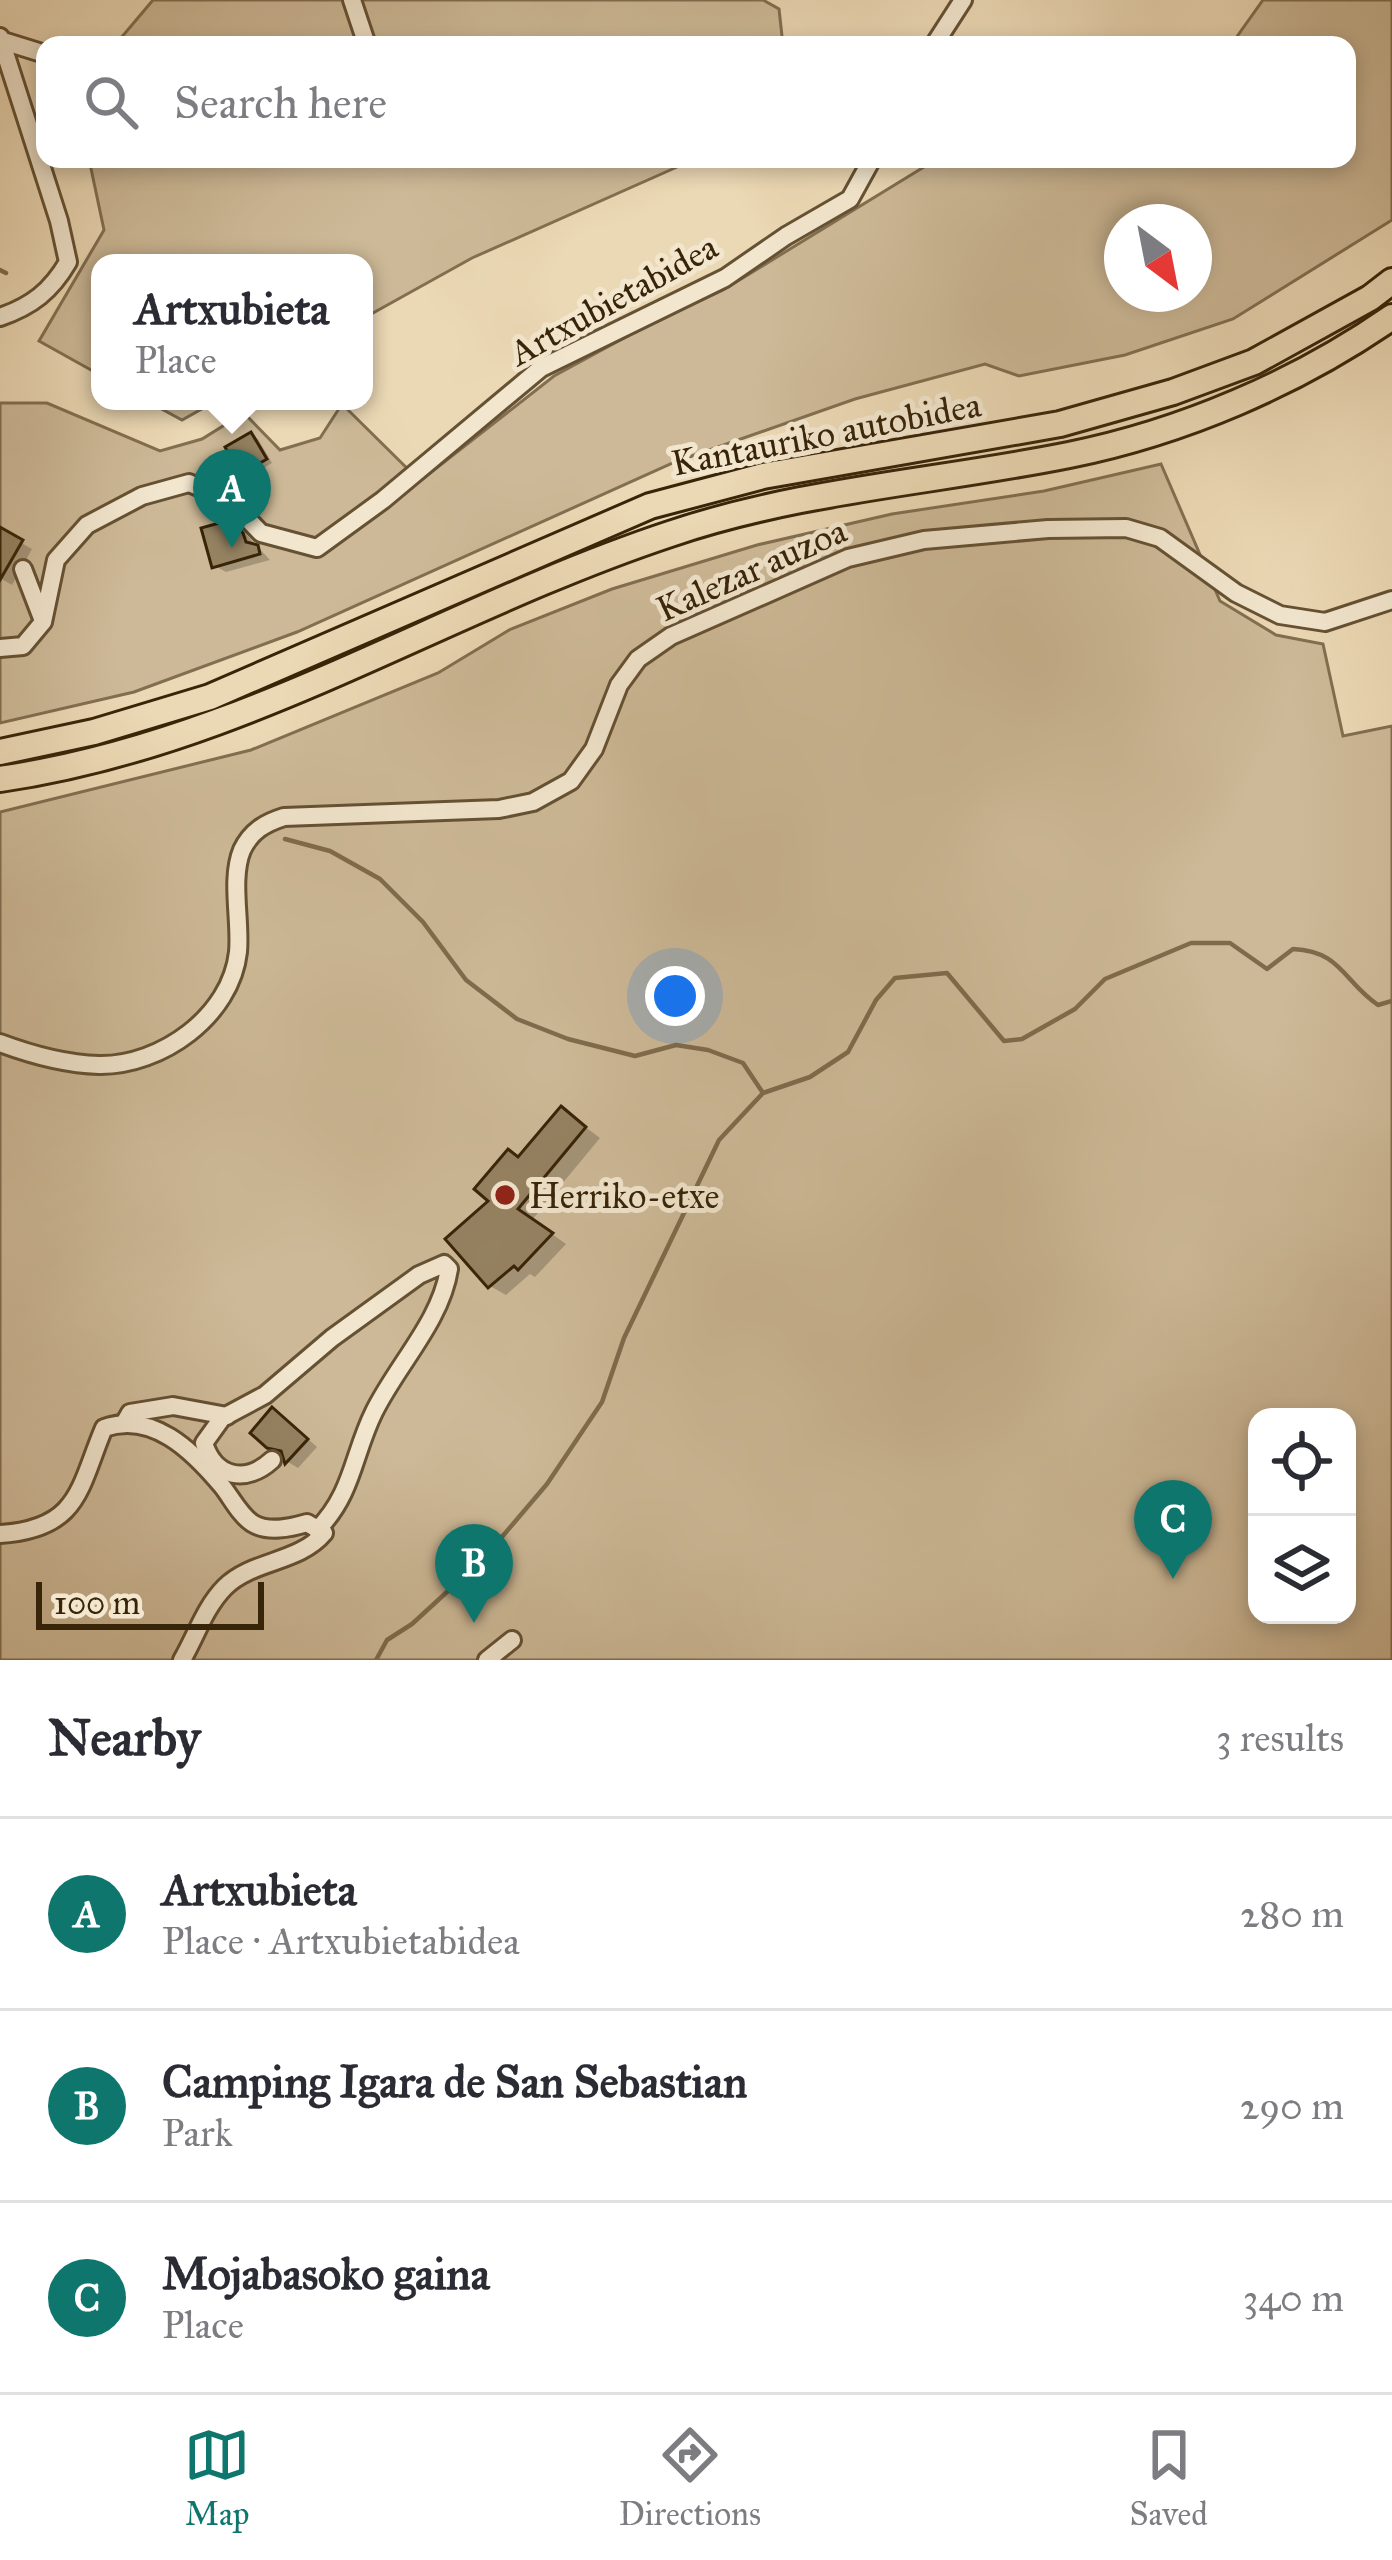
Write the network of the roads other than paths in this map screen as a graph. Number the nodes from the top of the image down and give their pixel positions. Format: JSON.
{"nodes":[{"id":1,"x":352,"y":0,"type":"edge"},
{"id":2,"x":963,"y":0,"type":"edge"},
{"id":3,"x":365,"y":36,"type":"edge"},
{"id":4,"x":940,"y":36,"type":"edge"},
{"id":5,"x":2,"y":39,"type":"edge"},
{"id":6,"x":36,"y":50,"type":"edge"},
{"id":7,"x":36,"y":154,"type":"edge"},
{"id":8,"x":41,"y":168,"type":"edge"},
{"id":9,"x":867,"y":168,"type":"edge"},
{"id":10,"x":1392,"y":281,"type":"edge"},
{"id":11,"x":0,"y":317,"type":"edge"},
{"id":12,"x":1392,"y":317,"type":"edge"},
{"id":13,"x":23,"y":569,"type":"dead end"},
{"id":14,"x":1392,"y":600,"type":"edge"},
{"id":15,"x":43,"y":622,"type":"junction"},
{"id":16,"x":0,"y":648,"type":"edge"},
{"id":17,"x":0,"y":752,"type":"edge"},
{"id":18,"x":0,"y":779,"type":"edge"},
{"id":19,"x":0,"y":1043,"type":"edge"},
{"id":20,"x":227,"y":1416,"type":"junction"},
{"id":21,"x":126,"y":1420,"type":"junction"},
{"id":22,"x":272,"y":1460,"type":"dead end"},
{"id":23,"x":317,"y":1529,"type":"junction"},
{"id":24,"x":0,"y":1534,"type":"edge"},
{"id":25,"x":512,"y":1640,"type":"dead end"},
{"id":26,"x":182,"y":1660,"type":"edge"},
{"id":27,"x":487,"y":1660,"type":"edge"}],
"edges":[{"from":1,"to":3,"type":"street"},
{"from":2,"to":4,"type":"street"},
{"from":5,"to":6,"type":"street"},
{"from":5,"to":7,"type":"street"},
{"from":8,"to":11,"type":"street"},
{"from":9,"to":15,"type":"street","name":"Artxubietabidea"},
{"from":10,"to":17,"type":"highway","name":"Kantauriko autobidea"},
{"from":12,"to":18,"type":"highway","name":"Kantauriko autobidea"},
{"from":13,"to":15,"type":"street"},
{"from":14,"to":19,"type":"street","name":"Kalezar auzoa"},
{"from":15,"to":16,"type":"street"},
{"from":20,"to":21,"type":"street"},
{"from":20,"to":22,"type":"street"},
{"from":20,"to":23,"type":"street"},
{"from":21,"to":23,"type":"street"},
{"from":21,"to":24,"type":"street"},
{"from":23,"to":26,"type":"street"},
{"from":25,"to":27,"type":"street"}]}
